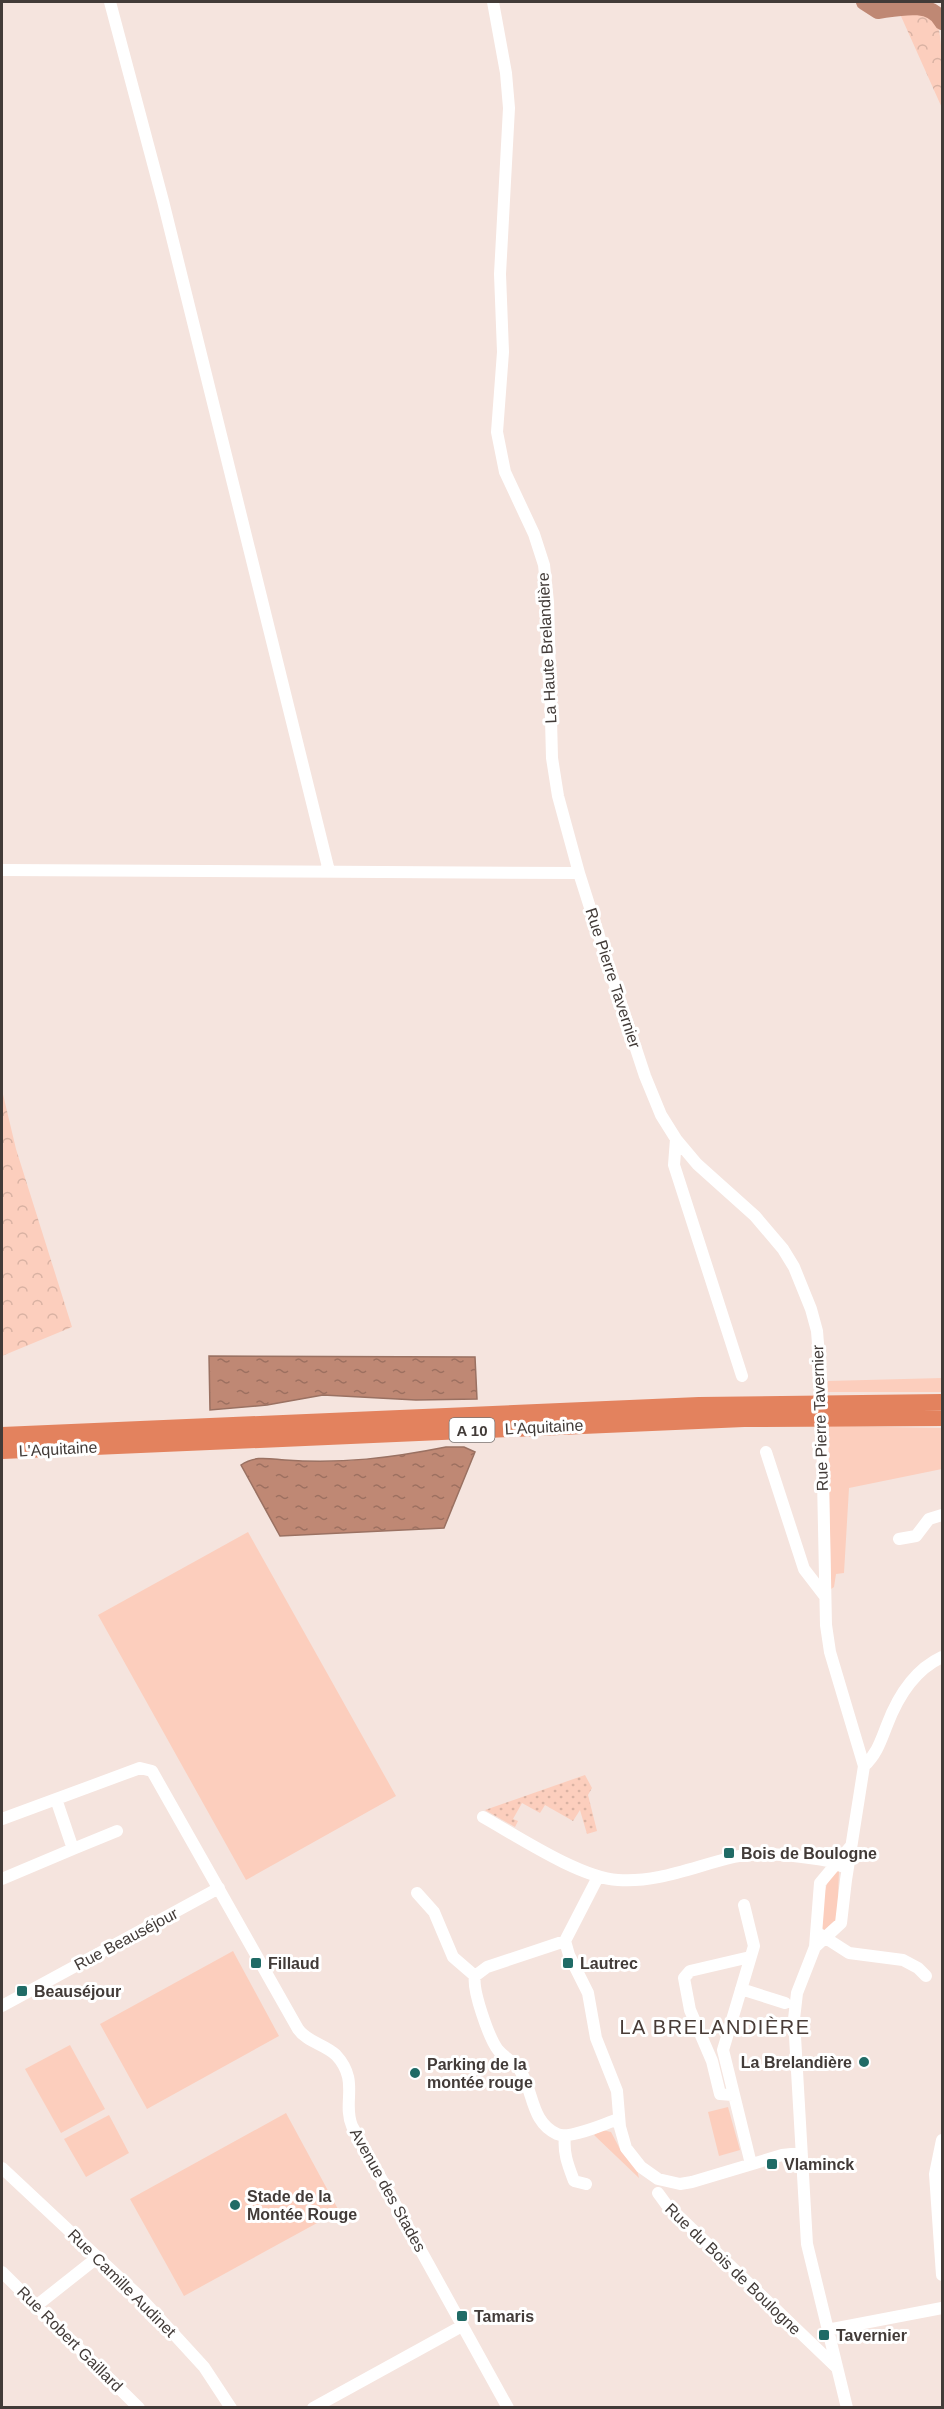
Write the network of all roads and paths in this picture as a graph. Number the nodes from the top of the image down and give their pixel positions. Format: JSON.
{"nodes":[{"id":1,"x":111,"y":2,"type":"edge"},
{"id":2,"x":494,"y":2,"type":"edge"},
{"id":3,"x":2,"y":870,"type":"edge"},
{"id":4,"x":329,"y":871,"type":"junction"},
{"id":5,"x":579,"y":873,"type":"junction"},
{"id":6,"x":676,"y":1139,"type":"junction"},
{"id":7,"x":742,"y":1376,"type":"dead end"},
{"id":8,"x":942,"y":1402,"type":"edge"},
{"id":9,"x":942,"y":1418,"type":"edge"},
{"id":10,"x":2,"y":1435,"type":"edge"},
{"id":11,"x":2,"y":1451,"type":"edge"},
{"id":12,"x":766,"y":1452,"type":"dead end"},
{"id":13,"x":942,"y":1515,"type":"edge"},
{"id":14,"x":899,"y":1539,"type":"dead end"},
{"id":15,"x":824,"y":1595,"type":"junction"},
{"id":16,"x":942,"y":1657,"type":"edge"},
{"id":17,"x":864,"y":1766,"type":"junction"},
{"id":18,"x":56,"y":1799,"type":"junction"},
{"id":19,"x":483,"y":1817,"type":"dead end"},
{"id":20,"x":2,"y":1819,"type":"edge"},
{"id":21,"x":117,"y":1831,"type":"dead end"},
{"id":22,"x":73,"y":1849,"type":"junction"},
{"id":23,"x":842,"y":1866,"type":"junction"},
{"id":24,"x":598,"y":1877,"type":"junction"},
{"id":25,"x":2,"y":1879,"type":"edge"},
{"id":26,"x":219,"y":1888,"type":"junction"},
{"id":27,"x":417,"y":1893,"type":"dead end"},
{"id":28,"x":744,"y":1905,"type":"dead end"},
{"id":29,"x":822,"y":1933,"type":"junction"},
{"id":30,"x":565,"y":1941,"type":"junction"},
{"id":31,"x":750,"y":1957,"type":"junction"},
{"id":32,"x":475,"y":1976,"type":"junction"},
{"id":33,"x":926,"y":1976,"type":"dead end"},
{"id":34,"x":741,"y":1989,"type":"junction"},
{"id":35,"x":785,"y":2002,"type":"dead end"},
{"id":36,"x":2,"y":2006,"type":"edge"},
{"id":37,"x":734,"y":2095,"type":"junction"},
{"id":38,"x":619,"y":2119,"type":"junction"},
{"id":39,"x":565,"y":2136,"type":"junction"},
{"id":40,"x":942,"y":2140,"type":"edge"},
{"id":41,"x":801,"y":2153,"type":"junction"},
{"id":42,"x":751,"y":2164,"type":"junction"},
{"id":43,"x":2,"y":2168,"type":"edge"},
{"id":44,"x":586,"y":2184,"type":"dead end"},
{"id":45,"x":658,"y":2193,"type":"dead end"},
{"id":46,"x":99,"y":2257,"type":"junction"},
{"id":47,"x":2,"y":2271,"type":"edge"},
{"id":48,"x":942,"y":2275,"type":"edge"},
{"id":49,"x":36,"y":2306,"type":"junction"},
{"id":50,"x":942,"y":2308,"type":"edge"},
{"id":51,"x":462,"y":2326,"type":"junction"},
{"id":52,"x":827,"y":2330,"type":"junction"},
{"id":53,"x":837,"y":2367,"type":"junction"},
{"id":54,"x":139,"y":2408,"type":"edge"},
{"id":55,"x":231,"y":2408,"type":"edge"},
{"id":56,"x":314,"y":2408,"type":"edge"},
{"id":57,"x":508,"y":2408,"type":"edge"},
{"id":58,"x":847,"y":2408,"type":"edge"}],
"edges":[{"from":1,"to":4,"type":"street"},
{"from":2,"to":5,"type":"street","name":"La Haute Brelandière"},
{"from":3,"to":4,"type":"street"},
{"from":4,"to":5,"type":"street"},
{"from":5,"to":6,"type":"street","name":"Rue Pierre Tavernier"},
{"from":6,"to":7,"type":"street"},
{"from":6,"to":15,"type":"street","name":"Rue Pierre Tavernier"},
{"from":8,"to":10,"type":"highway","name":"L'Aquitaine","number":"A 10"},
{"from":9,"to":11,"type":"highway","name":"L'Aquitaine","number":"A 10"},
{"from":12,"to":15,"type":"street"},
{"from":13,"to":14,"type":"street"},
{"from":15,"to":17,"type":"street","name":"Rue Pierre Tavernier"},
{"from":16,"to":17,"type":"street"},
{"from":17,"to":23,"type":"street","name":"Rue Pierre Tavernier"},
{"from":18,"to":20,"type":"street"},
{"from":18,"to":22,"type":"street"},
{"from":18,"to":26,"type":"street","name":"Avenue des Stades"},
{"from":19,"to":24,"type":"street"},
{"from":21,"to":22,"type":"street"},
{"from":22,"to":25,"type":"street"},
{"from":23,"to":24,"type":"street"},
{"from":23,"to":29,"type":"street","name":"Rue Pierre Tavernier"},
{"from":23,"to":29,"type":"street","name":"Rue Pierre Tavernier"},
{"from":24,"to":30,"type":"street"},
{"from":26,"to":36,"type":"street","name":"Rue Beauséjour"},
{"from":26,"to":51,"type":"street","name":"Avenue des Stades"},
{"from":27,"to":32,"type":"street"},
{"from":28,"to":31,"type":"street"},
{"from":29,"to":33,"type":"street"},
{"from":29,"to":41,"type":"street","name":"Rue Pierre Tavernier"},
{"from":30,"to":32,"type":"street"},
{"from":30,"to":38,"type":"street"},
{"from":31,"to":34,"type":"street"},
{"from":31,"to":37,"type":"street"},
{"from":32,"to":39,"type":"street"},
{"from":34,"to":35,"type":"street"},
{"from":34,"to":37,"type":"street"},
{"from":37,"to":42,"type":"street"},
{"from":38,"to":39,"type":"street"},
{"from":38,"to":42,"type":"street"},
{"from":39,"to":44,"type":"street"},
{"from":40,"to":48,"type":"street"},
{"from":41,"to":42,"type":"street"},
{"from":41,"to":52,"type":"street","name":"Rue Pierre Tavernier"},
{"from":43,"to":46,"type":"street","name":"Rue Camille Audinet"},
{"from":45,"to":53,"type":"street","name":"Rue du Bois de Boulogne"},
{"from":46,"to":49,"type":"street"},
{"from":46,"to":55,"type":"street","name":"Rue Camille Audinet"},
{"from":47,"to":49,"type":"street","name":"Rue Robert Gaillard"},
{"from":49,"to":54,"type":"street","name":"Rue Robert Gaillard"},
{"from":50,"to":52,"type":"street"},
{"from":51,"to":56,"type":"street"},
{"from":51,"to":57,"type":"street","name":"Avenue des Stades"},
{"from":52,"to":53,"type":"street","name":"Rue Pierre Tavernier"},
{"from":53,"to":58,"type":"street","name":"Rue Pierre Tavernier"}]}
